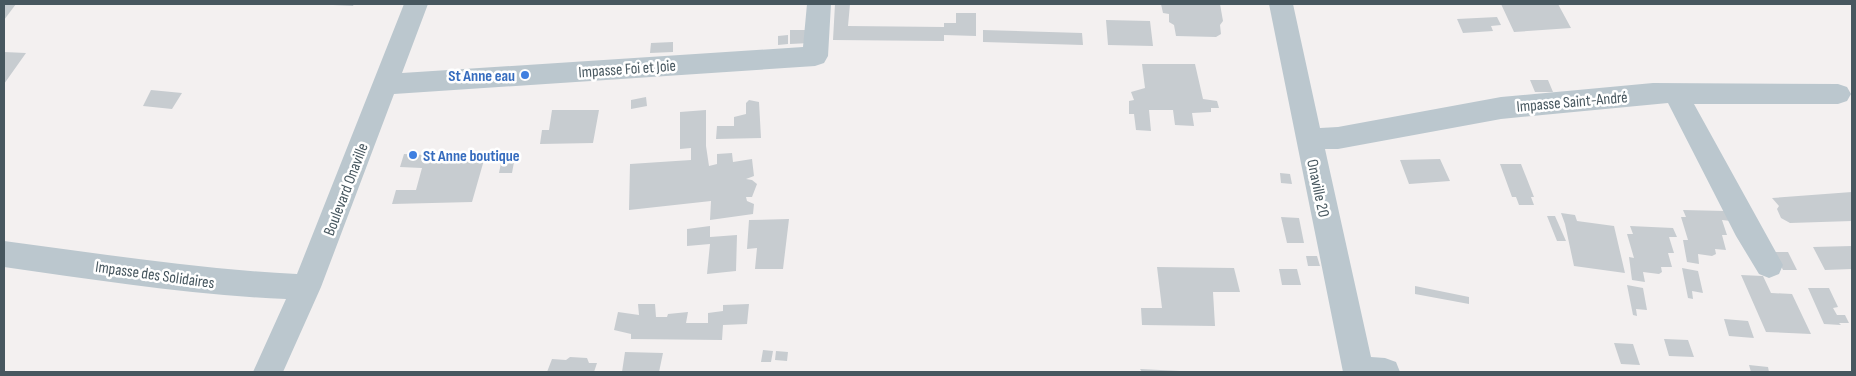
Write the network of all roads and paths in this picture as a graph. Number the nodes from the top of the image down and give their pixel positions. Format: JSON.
{"nodes":[{"id":1,"x":416,"y":4,"type":"edge"},
{"id":2,"x":820,"y":4,"type":"edge"},
{"id":3,"x":1281,"y":4,"type":"edge"},
{"id":4,"x":386,"y":84,"type":"junction"},
{"id":5,"x":1838,"y":94,"type":"dead end"},
{"id":6,"x":1678,"y":95,"type":"junction"},
{"id":7,"x":1308,"y":139,"type":"junction"},
{"id":8,"x":4,"y":254,"type":"edge"},
{"id":9,"x":1770,"y":265,"type":"dead end"},
{"id":10,"x":306,"y":287,"type":"junction"},
{"id":11,"x":268,"y":372,"type":"edge"},
{"id":12,"x":1367,"y":372,"type":"edge"}],
"edges":[{"from":1,"to":4,"type":"street","name":"Boulevard Onaville"},
{"from":2,"to":4,"type":"street","name":"Impasse Foi et Joie"},
{"from":3,"to":7,"type":"street","name":"Onaville 20"},
{"from":4,"to":10,"type":"street","name":"Boulevard Onaville"},
{"from":5,"to":6,"type":"street","name":"Impasse Saint-André"},
{"from":6,"to":7,"type":"street","name":"Impasse Saint-André"},
{"from":6,"to":9,"type":"street"},
{"from":7,"to":12,"type":"street","name":"Onaville 20"},
{"from":8,"to":10,"type":"street","name":"Impasse des Solidaires"},
{"from":10,"to":11,"type":"street","name":"Boulevard Onaville"}]}
